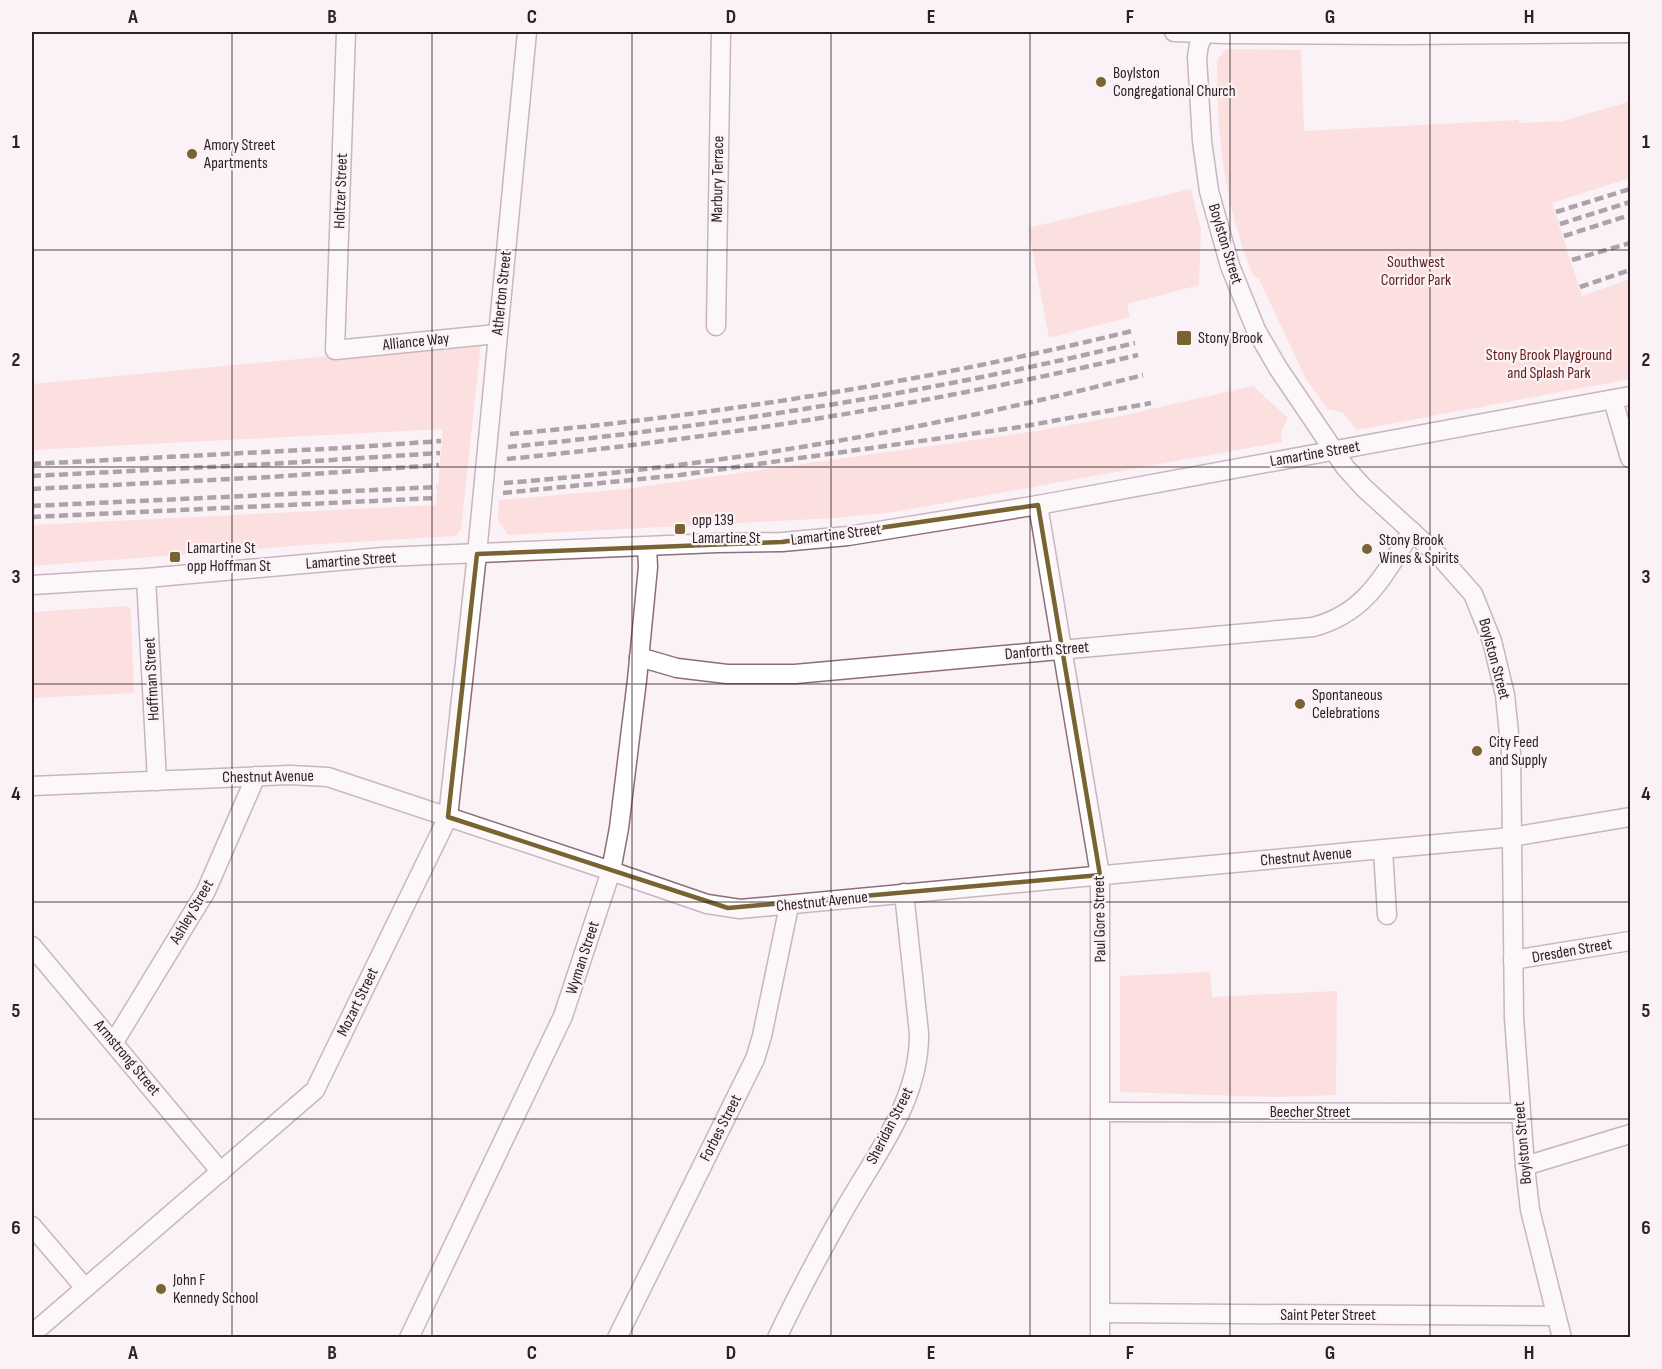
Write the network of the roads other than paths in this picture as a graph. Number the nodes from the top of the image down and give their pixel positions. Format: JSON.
{"nodes":[{"id":1,"x":346,"y":32,"type":"edge"},
{"id":2,"x":527,"y":32,"type":"edge"},
{"id":3,"x":721,"y":32,"type":"edge"},
{"id":4,"x":1174,"y":32,"type":"edge"},
{"id":5,"x":1204,"y":32,"type":"edge"},
{"id":6,"x":1401,"y":33,"type":"edge"},
{"id":7,"x":1630,"y":33,"type":"edge"},
{"id":8,"x":716,"y":326,"type":"dead end"},
{"id":9,"x":497,"y":334,"type":"junction"},
{"id":10,"x":335,"y":350,"type":"joint"},
{"id":11,"x":1622,"y":398,"type":"edge"},
{"id":12,"x":1334,"y":451,"type":"junction"},
{"id":13,"x":1630,"y":458,"type":"edge"},
{"id":14,"x":1038,"y":505,"type":"junction"},
{"id":15,"x":1412,"y":531,"type":"junction"},
{"id":16,"x":647,"y":547,"type":"junction"},
{"id":17,"x":477,"y":554,"type":"junction"},
{"id":18,"x":146,"y":578,"type":"junction"},
{"id":19,"x":32,"y":585,"type":"edge"},
{"id":20,"x":1063,"y":649,"type":"junction"},
{"id":21,"x":639,"y":657,"type":"junction"},
{"id":22,"x":256,"y":776,"type":"junction"},
{"id":23,"x":157,"y":781,"type":"junction"},
{"id":24,"x":32,"y":786,"type":"edge"},
{"id":25,"x":448,"y":817,"type":"junction"},
{"id":26,"x":1630,"y":817,"type":"edge"},
{"id":27,"x":1512,"y":837,"type":"junction"},
{"id":28,"x":1383,"y":850,"type":"junction"},
{"id":29,"x":611,"y":871,"type":"junction"},
{"id":30,"x":1100,"y":874,"type":"junction"},
{"id":31,"x":904,"y":892,"type":"junction"},
{"id":32,"x":789,"y":906,"type":"junction"},
{"id":33,"x":1387,"y":915,"type":"dead end"},
{"id":34,"x":1630,"y":941,"type":"edge"},
{"id":35,"x":32,"y":946,"type":"edge"},
{"id":36,"x":1513,"y":960,"type":"junction"},
{"id":37,"x":114,"y":1042,"type":"junction"},
{"id":38,"x":1100,"y":1112,"type":"junction"},
{"id":39,"x":1520,"y":1113,"type":"junction"},
{"id":40,"x":1630,"y":1134,"type":"edge"},
{"id":41,"x":1525,"y":1166,"type":"junction"},
{"id":42,"x":221,"y":1172,"type":"junction"},
{"id":43,"x":32,"y":1226,"type":"edge"},
{"id":44,"x":85,"y":1288,"type":"junction"},
{"id":45,"x":1101,"y":1313,"type":"junction"},
{"id":46,"x":1556,"y":1316,"type":"junction"},
{"id":47,"x":32,"y":1334,"type":"edge"},
{"id":48,"x":409,"y":1338,"type":"edge"},
{"id":49,"x":617,"y":1338,"type":"edge"},
{"id":50,"x":777,"y":1338,"type":"edge"},
{"id":51,"x":1100,"y":1338,"type":"edge"},
{"id":52,"x":1562,"y":1338,"type":"edge"}],
"edges":[{"from":1,"to":10,"type":"street","name":"Holtzer Street"},
{"from":2,"to":9,"type":"street","name":"Atherton Street"},
{"from":3,"to":8,"type":"street","name":"Marbury Terrace"},
{"from":4,"to":5,"type":"street"},
{"from":5,"to":6,"type":"street"},
{"from":5,"to":12,"type":"street","name":"Boylston Street"},
{"from":6,"to":7,"type":"street"},
{"from":9,"to":10,"type":"street","name":"Alliance Way"},
{"from":9,"to":17,"type":"street","name":"Atherton Street"},
{"from":11,"to":12,"type":"street","name":"Lamartine Street"},
{"from":11,"to":13,"type":"street"},
{"from":12,"to":14,"type":"street","name":"Lamartine Street"},
{"from":12,"to":15,"type":"street","name":"Boylston Street"},
{"from":14,"to":16,"type":"street","name":"Lamartine Street"},
{"from":14,"to":20,"type":"street","name":"Paul Gore Street"},
{"from":15,"to":20,"type":"street","name":"Danforth Street"},
{"from":15,"to":27,"type":"street","name":"Boylston Street"},
{"from":16,"to":17,"type":"street","name":"Lamartine Street"},
{"from":16,"to":21,"type":"street","name":"Wyman Street"},
{"from":17,"to":18,"type":"street","name":"Lamartine Street"},
{"from":17,"to":25,"type":"street","name":"Mozart Street"},
{"from":18,"to":19,"type":"street","name":"Lamartine Street"},
{"from":18,"to":23,"type":"street","name":"Hoffman Street"},
{"from":20,"to":21,"type":"street","name":"Danforth Street"},
{"from":20,"to":30,"type":"street","name":"Paul Gore Street"},
{"from":21,"to":29,"type":"street","name":"Wyman Street"},
{"from":22,"to":23,"type":"street","name":"Chestnut Avenue"},
{"from":22,"to":25,"type":"street","name":"Chestnut Avenue"},
{"from":22,"to":37,"type":"street","name":"Ashley Street"},
{"from":23,"to":24,"type":"street","name":"Chestnut Avenue"},
{"from":25,"to":29,"type":"street","name":"Chestnut Avenue"},
{"from":25,"to":42,"type":"street","name":"Mozart Street"},
{"from":26,"to":27,"type":"street","name":"Chestnut Avenue"},
{"from":27,"to":28,"type":"street","name":"Chestnut Avenue"},
{"from":27,"to":36,"type":"street","name":"Boylston Street"},
{"from":28,"to":30,"type":"street","name":"Chestnut Avenue"},
{"from":28,"to":33,"type":"street"},
{"from":29,"to":32,"type":"street","name":"Chestnut Avenue"},
{"from":29,"to":48,"type":"street","name":"Wyman Street"},
{"from":30,"to":31,"type":"street","name":"Chestnut Avenue"},
{"from":30,"to":38,"type":"street","name":"Paul Gore Street"},
{"from":31,"to":32,"type":"street","name":"Chestnut Avenue"},
{"from":31,"to":50,"type":"street","name":"Sheridan Street"},
{"from":32,"to":49,"type":"street","name":"Forbes Street"},
{"from":34,"to":36,"type":"street","name":"Dresden Street"},
{"from":35,"to":37,"type":"street","name":"Armstrong Street"},
{"from":36,"to":39,"type":"street","name":"Boylston Street"},
{"from":37,"to":42,"type":"street","name":"Armstrong Street"},
{"from":38,"to":39,"type":"street","name":"Beecher Street"},
{"from":38,"to":45,"type":"street","name":"Paul Gore Street"},
{"from":39,"to":41,"type":"street","name":"Boylston Street"},
{"from":40,"to":41,"type":"street"},
{"from":41,"to":46,"type":"street","name":"Boylston Street"},
{"from":42,"to":44,"type":"street","name":"Mozart Street"},
{"from":43,"to":44,"type":"street"},
{"from":44,"to":47,"type":"street","name":"Mozart Street"},
{"from":45,"to":46,"type":"street","name":"Saint Peter Street"},
{"from":45,"to":51,"type":"street","name":"Paul Gore Street"},
{"from":46,"to":52,"type":"street","name":"Boylston Street"}]}
